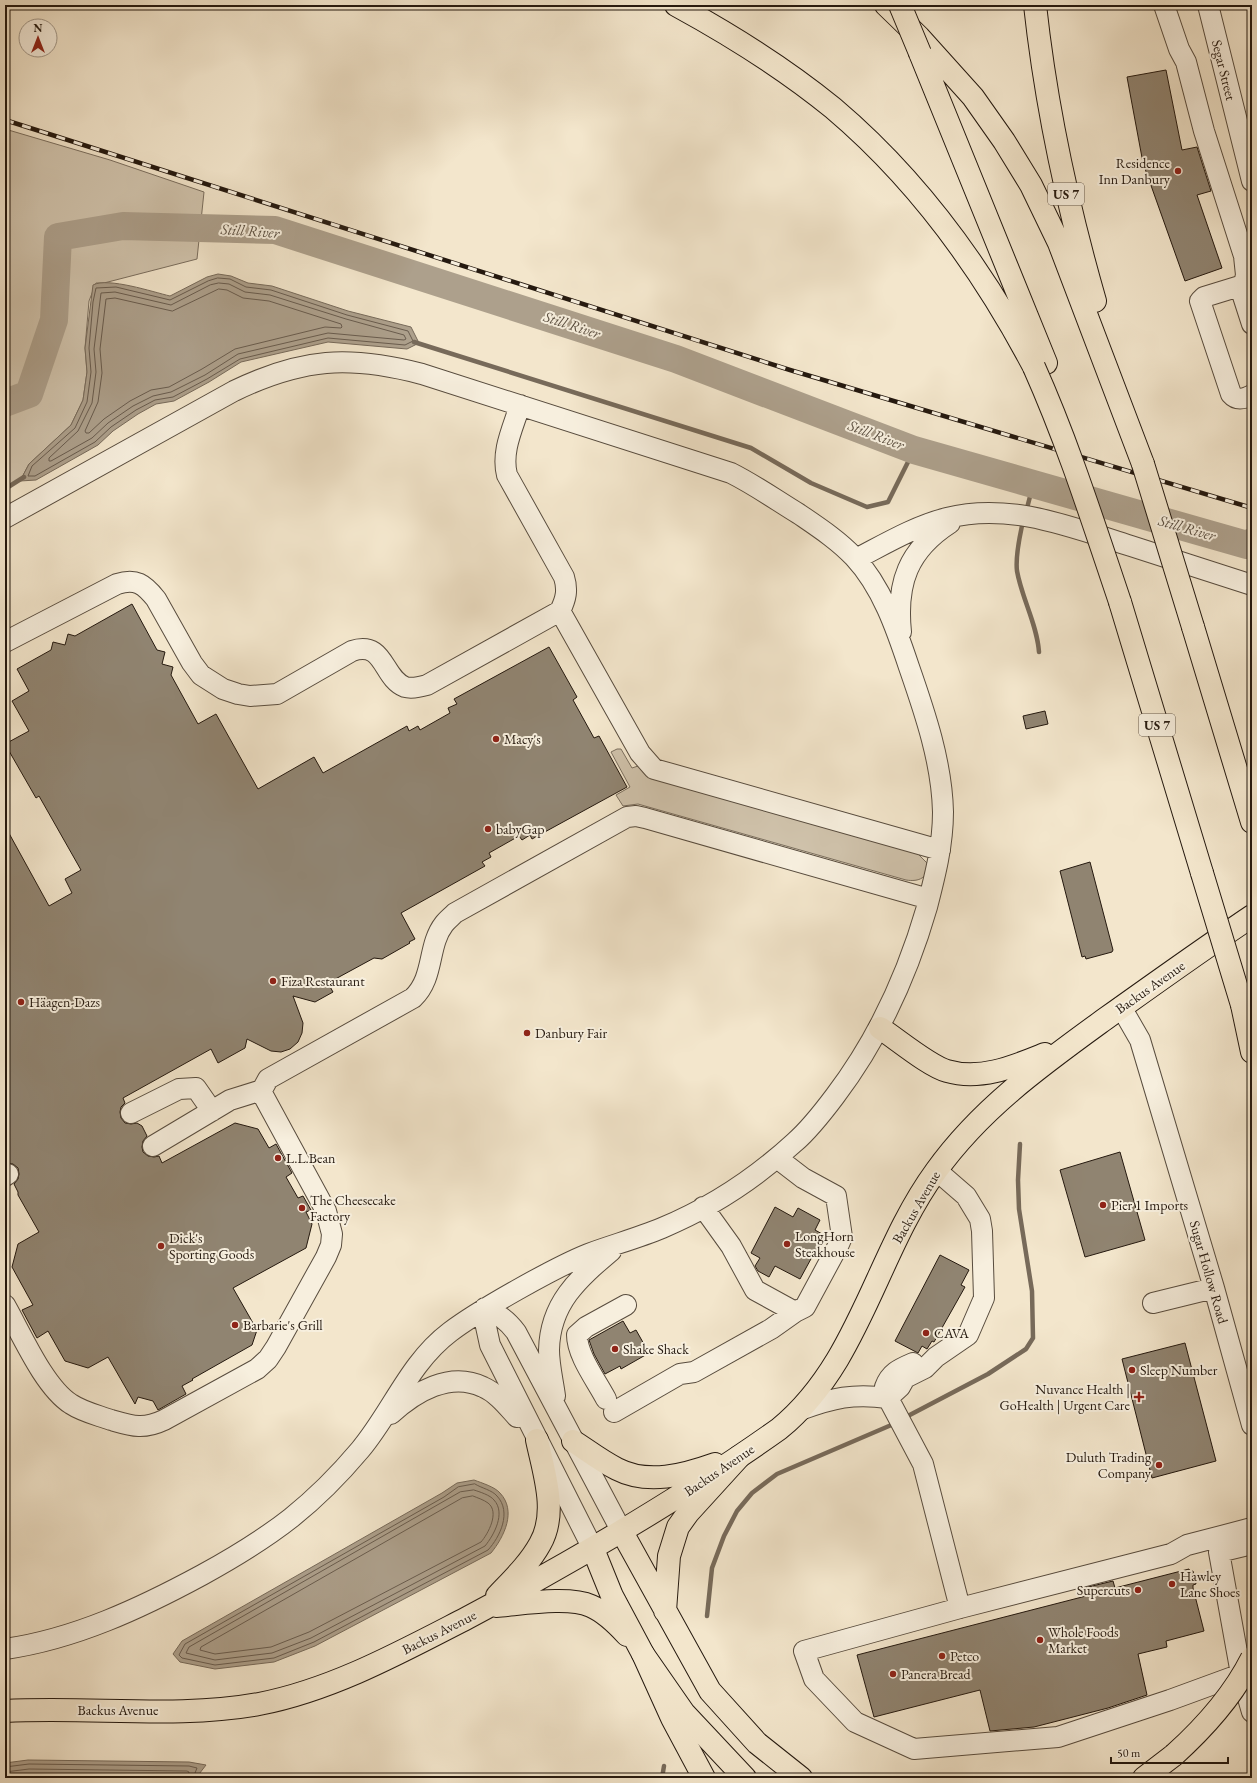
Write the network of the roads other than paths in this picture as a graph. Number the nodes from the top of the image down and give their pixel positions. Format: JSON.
{"nodes":[{"id":1,"x":676,"y":5,"type":"edge"},
{"id":2,"x":886,"y":5,"type":"edge"},
{"id":3,"x":900,"y":5,"type":"edge"},
{"id":4,"x":1035,"y":5,"type":"edge"},
{"id":5,"x":1164,"y":5,"type":"edge"},
{"id":6,"x":1208,"y":5,"type":"edge"},
{"id":7,"x":1243,"y":146,"type":"junction"},
{"id":8,"x":1211,"y":152,"type":"junction"},
{"id":9,"x":1252,"y":181,"type":"edge"},
{"id":10,"x":1243,"y":285,"type":"junction"},
{"id":11,"x":1252,"y":324,"type":"edge"},
{"id":12,"x":1041,"y":368,"type":"junction"},
{"id":13,"x":1114,"y":378,"type":"junction"},
{"id":14,"x":1252,"y":395,"type":"edge"},
{"id":15,"x":520,"y":405,"type":"junction"},
{"id":16,"x":968,"y":514,"type":"junction"},
{"id":17,"x":5,"y":518,"type":"edge"},
{"id":18,"x":856,"y":559,"type":"junction"},
{"id":19,"x":1252,"y":585,"type":"edge"},
{"id":20,"x":560,"y":611,"type":"junction"},
{"id":21,"x":5,"y":642,"type":"edge"},
{"id":22,"x":903,"y":648,"type":"junction"},
{"id":23,"x":1252,"y":822,"type":"edge"},
{"id":24,"x":940,"y":850,"type":"junction"},
{"id":25,"x":929,"y":898,"type":"junction"},
{"id":26,"x":1247,"y":919,"type":"edge"},
{"id":27,"x":1242,"y":1005,"type":"junction"},
{"id":28,"x":1121,"y":1007,"type":"junction"},
{"id":29,"x":880,"y":1028,"type":"junction"},
{"id":30,"x":1252,"y":1036,"type":"edge"},
{"id":31,"x":1069,"y":1045,"type":"junction"},
{"id":32,"x":1252,"y":1052,"type":"edge"},
{"id":33,"x":262,"y":1090,"type":"junction"},
{"id":34,"x":212,"y":1111,"type":"junction"},
{"id":35,"x":131,"y":1113,"type":"dead end"},
{"id":36,"x":153,"y":1146,"type":"dead end"},
{"id":37,"x":777,"y":1158,"type":"junction"},
{"id":38,"x":936,"y":1170,"type":"junction"},
{"id":39,"x":703,"y":1207,"type":"junction"},
{"id":40,"x":620,"y":1243,"type":"junction"},
{"id":41,"x":1214,"y":1288,"type":"junction"},
{"id":42,"x":1153,"y":1304,"type":"dead end"},
{"id":43,"x":5,"y":1305,"type":"edge"},
{"id":44,"x":626,"y":1305,"type":"dead end"},
{"id":45,"x":485,"y":1308,"type":"junction"},
{"id":46,"x":794,"y":1312,"type":"junction"},
{"id":47,"x":888,"y":1398,"type":"junction"},
{"id":48,"x":800,"y":1410,"type":"junction"},
{"id":49,"x":557,"y":1412,"type":"junction"},
{"id":50,"x":1252,"y":1425,"type":"edge"},
{"id":51,"x":378,"y":1427,"type":"junction"},
{"id":52,"x":537,"y":1440,"type":"junction"},
{"id":53,"x":573,"y":1441,"type":"junction"},
{"id":54,"x":739,"y":1457,"type":"junction"},
{"id":55,"x":1252,"y":1528,"type":"edge"},
{"id":56,"x":622,"y":1532,"type":"junction"},
{"id":57,"x":1252,"y":1544,"type":"edge"},
{"id":58,"x":593,"y":1549,"type":"junction"},
{"id":59,"x":488,"y":1607,"type":"junction"},
{"id":60,"x":960,"y":1608,"type":"junction"},
{"id":61,"x":665,"y":1611,"type":"junction"},
{"id":62,"x":5,"y":1648,"type":"edge"},
{"id":63,"x":643,"y":1654,"type":"junction"},
{"id":64,"x":1247,"y":1666,"type":"edge"},
{"id":65,"x":5,"y":1711,"type":"edge"},
{"id":66,"x":1252,"y":1712,"type":"edge"},
{"id":67,"x":704,"y":1778,"type":"edge"},
{"id":68,"x":745,"y":1778,"type":"edge"},
{"id":69,"x":801,"y":1778,"type":"edge"},
{"id":70,"x":1144,"y":1778,"type":"edge"}],
"edges":[{"from":1,"to":12,"type":"main road"},
{"from":2,"to":13,"type":"main road"},
{"from":3,"to":12,"type":"main road","bridge":true},
{"from":4,"to":13,"type":"main road","number":"US 7"},
{"from":5,"to":8,"type":"street"},
{"from":6,"to":7,"type":"street","name":"Segar Street"},
{"from":7,"to":8,"type":"street"},
{"from":7,"to":9,"type":"street","name":"Segar Street"},
{"from":8,"to":10,"type":"street"},
{"from":10,"to":11,"type":"street"},
{"from":10,"to":14,"type":"street"},
{"from":12,"to":27,"type":"main road","number":"US 7","bridge":true},
{"from":13,"to":23,"type":"main road","bridge":true},
{"from":15,"to":17,"type":"street"},
{"from":15,"to":18,"type":"street"},
{"from":15,"to":20,"type":"street"},
{"from":16,"to":18,"type":"street"},
{"from":16,"to":19,"type":"street"},
{"from":16,"to":22,"type":"street"},
{"from":18,"to":22,"type":"street"},
{"from":20,"to":21,"type":"street"},
{"from":20,"to":24,"type":"street"},
{"from":22,"to":24,"type":"street"},
{"from":24,"to":25,"type":"street"},
{"from":25,"to":29,"type":"street"},
{"from":25,"to":33,"type":"street"},
{"from":26,"to":28,"type":"main road","name":"Backus Avenue"},
{"from":27,"to":30,"type":"main road","number":"US 7"},
{"from":27,"to":32,"type":"main road"},
{"from":28,"to":31,"type":"main road","name":"Backus Avenue"},
{"from":28,"to":41,"type":"street","name":"Sugar Hollow Road"},
{"from":29,"to":31,"type":"main road"},
{"from":29,"to":37,"type":"street"},
{"from":31,"to":38,"type":"main road","name":"Backus Avenue"},
{"from":33,"to":34,"type":"street"},
{"from":33,"to":43,"type":"street"},
{"from":34,"to":35,"type":"street"},
{"from":34,"to":36,"type":"street"},
{"from":37,"to":39,"type":"street"},
{"from":37,"to":46,"type":"street"},
{"from":38,"to":47,"type":"street"},
{"from":38,"to":48,"type":"main road","name":"Backus Avenue"},
{"from":39,"to":40,"type":"street"},
{"from":39,"to":46,"type":"street"},
{"from":40,"to":45,"type":"street"},
{"from":40,"to":49,"type":"street"},
{"from":41,"to":42,"type":"street"},
{"from":41,"to":50,"type":"street","name":"Sugar Hollow Road"},
{"from":44,"to":46,"type":"street"},
{"from":45,"to":49,"type":"street"},
{"from":45,"to":51,"type":"street"},
{"from":45,"to":52,"type":"street"},
{"from":47,"to":48,"type":"street"},
{"from":47,"to":60,"type":"street"},
{"from":48,"to":54,"type":"main road","name":"Backus Avenue"},
{"from":49,"to":53,"type":"street"},
{"from":51,"to":52,"type":"street"},
{"from":51,"to":62,"type":"street"},
{"from":52,"to":58,"type":"street"},
{"from":52,"to":59,"type":"main road"},
{"from":53,"to":54,"type":"main road"},
{"from":53,"to":56,"type":"street"},
{"from":54,"to":56,"type":"main road","name":"Backus Avenue"},
{"from":54,"to":61,"type":"main road"},
{"from":55,"to":60,"type":"street"},
{"from":56,"to":58,"type":"main road","name":"Backus Avenue"},
{"from":56,"to":61,"type":"main road"},
{"from":57,"to":64,"type":"street"},
{"from":58,"to":59,"type":"main road","name":"Backus Avenue"},
{"from":58,"to":63,"type":"main road"},
{"from":59,"to":63,"type":"main road"},
{"from":59,"to":65,"type":"main road","name":"Backus Avenue"},
{"from":60,"to":64,"type":"street"},
{"from":61,"to":69,"type":"main road"},
{"from":63,"to":67,"type":"main road"},
{"from":63,"to":68,"type":"main road"},
{"from":64,"to":66,"type":"street"},
{"from":64,"to":70,"type":"main road","bridge":true}]}
